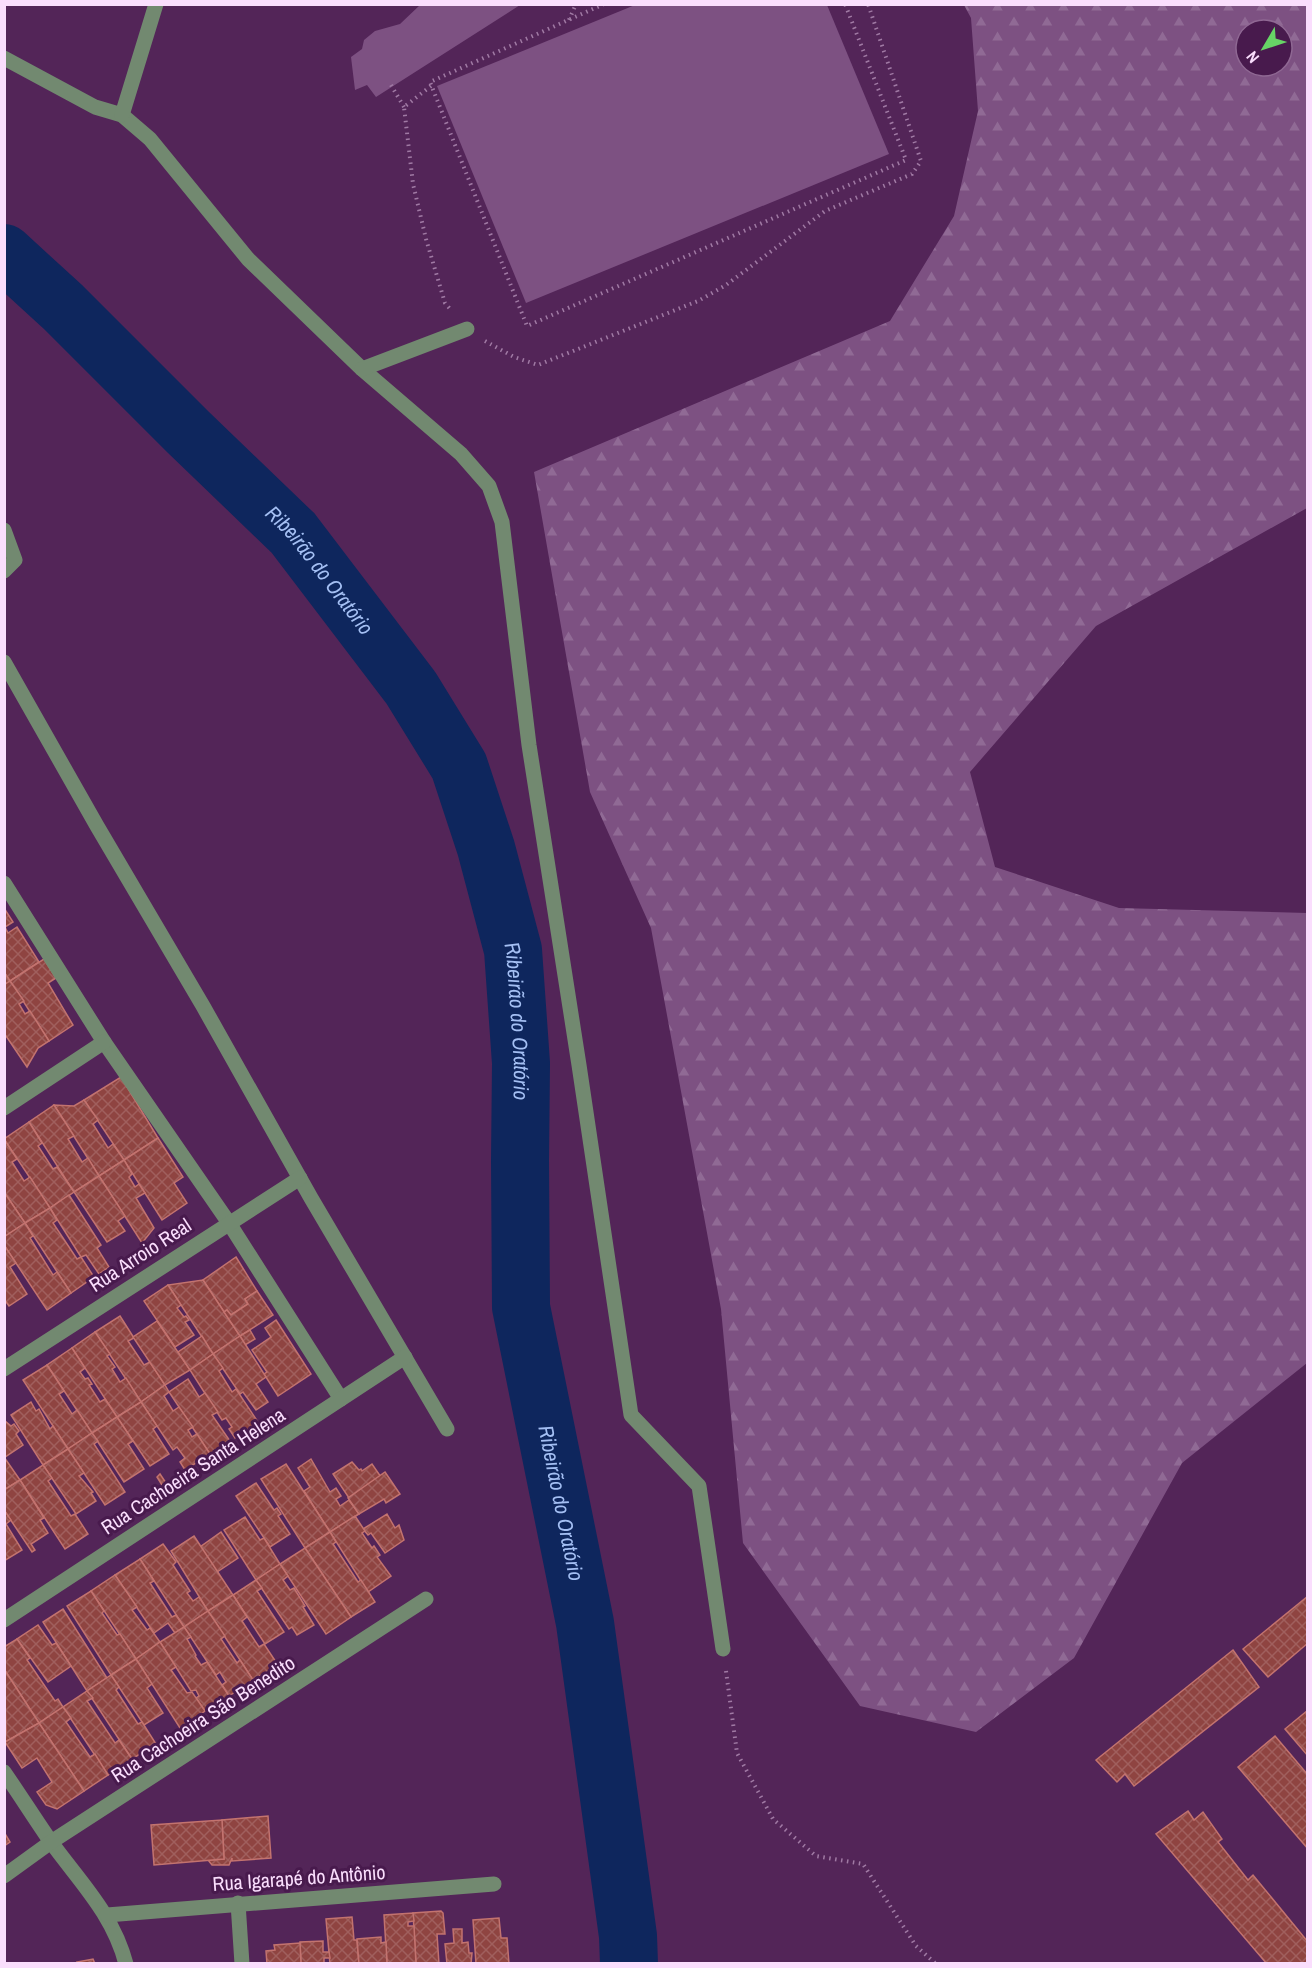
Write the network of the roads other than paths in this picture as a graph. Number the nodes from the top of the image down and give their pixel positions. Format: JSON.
{"nodes":[{"id":1,"x":156,"y":4,"type":"edge"},
{"id":2,"x":4,"y":58,"type":"edge"},
{"id":3,"x":122,"y":115,"type":"junction"},
{"id":4,"x":467,"y":329,"type":"road end"},
{"id":5,"x":362,"y":369,"type":"junction"},
{"id":6,"x":4,"y":530,"type":"edge"},
{"id":7,"x":4,"y":571,"type":"edge"},
{"id":8,"x":4,"y":662,"type":"edge"},
{"id":9,"x":4,"y":883,"type":"edge"},
{"id":10,"x":104,"y":1042,"type":"junction"},
{"id":11,"x":4,"y":1108,"type":"edge"},
{"id":12,"x":300,"y":1178,"type":"junction"},
{"id":13,"x":229,"y":1223,"type":"junction"},
{"id":14,"x":405,"y":1357,"type":"junction"},
{"id":15,"x":4,"y":1369,"type":"edge"},
{"id":16,"x":341,"y":1399,"type":"junction"},
{"id":17,"x":447,"y":1428,"type":"dead end"},
{"id":18,"x":426,"y":1599,"type":"dead end"},
{"id":19,"x":4,"y":1620,"type":"edge"},
{"id":20,"x":723,"y":1649,"type":"road end"},
{"id":21,"x":4,"y":1772,"type":"edge"},
{"id":22,"x":51,"y":1842,"type":"junction"},
{"id":23,"x":4,"y":1876,"type":"edge"},
{"id":24,"x":494,"y":1884,"type":"dead end"},
{"id":25,"x":238,"y":1903,"type":"junction"},
{"id":26,"x":107,"y":1915,"type":"junction"},
{"id":27,"x":126,"y":1964,"type":"edge"},
{"id":28,"x":242,"y":1964,"type":"edge"}],
"edges":[{"from":1,"to":3,"type":"street"},
{"from":2,"to":3,"type":"street"},
{"from":3,"to":5,"type":"street"},
{"from":4,"to":5,"type":"street"},
{"from":5,"to":20,"type":"street"},
{"from":6,"to":7,"type":"street"},
{"from":8,"to":12,"type":"street"},
{"from":9,"to":10,"type":"street"},
{"from":10,"to":11,"type":"street"},
{"from":10,"to":13,"type":"street"},
{"from":12,"to":13,"type":"street","name":"Rua Arroio Real"},
{"from":12,"to":14,"type":"street"},
{"from":13,"to":15,"type":"street","name":"Rua Arroio Real"},
{"from":13,"to":16,"type":"street"},
{"from":14,"to":16,"type":"street","name":"Rua Cachoeira Santa Helena"},
{"from":14,"to":17,"type":"street"},
{"from":16,"to":19,"type":"street","name":"Rua Cachoeira Santa Helena"},
{"from":18,"to":22,"type":"street","name":"Rua Cachoeira São Benedito"},
{"from":21,"to":22,"type":"street"},
{"from":22,"to":23,"type":"street","name":"Rua Cachoeira São Benedito"},
{"from":22,"to":26,"type":"street"},
{"from":24,"to":25,"type":"street","name":"Rua Igarapé do Antônio"},
{"from":25,"to":26,"type":"street","name":"Rua Igarapé do Antônio"},
{"from":25,"to":28,"type":"street"},
{"from":26,"to":27,"type":"street"}]}
